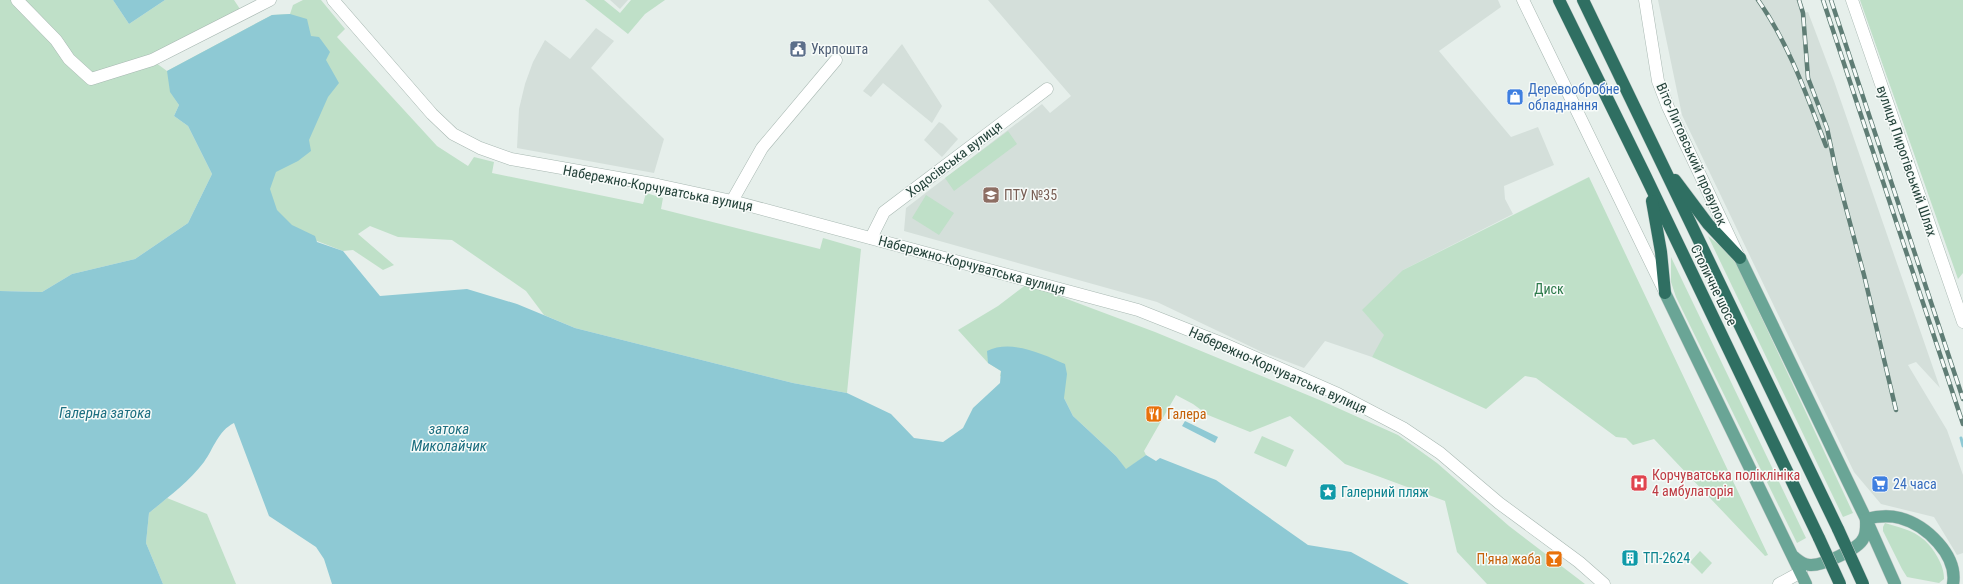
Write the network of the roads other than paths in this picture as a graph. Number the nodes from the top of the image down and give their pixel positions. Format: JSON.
{"nodes":[{"id":1,"x":18,"y":0,"type":"edge"},
{"id":2,"x":270,"y":0,"type":"edge"},
{"id":3,"x":333,"y":0,"type":"edge"},
{"id":4,"x":1523,"y":0,"type":"edge"},
{"id":5,"x":1559,"y":0,"type":"edge"},
{"id":6,"x":1583,"y":0,"type":"edge"},
{"id":7,"x":1645,"y":0,"type":"edge"},
{"id":8,"x":1852,"y":0,"type":"edge"},
{"id":9,"x":836,"y":60,"type":"dead end"},
{"id":10,"x":1048,"y":89,"type":"dead end"},
{"id":11,"x":1660,"y":160,"type":"junction"},
{"id":12,"x":1645,"y":175,"type":"junction"},
{"id":13,"x":732,"y":201,"type":"junction"},
{"id":14,"x":871,"y":238,"type":"junction"},
{"id":15,"x":1740,"y":258,"type":"junction"},
{"id":16,"x":1665,"y":293,"type":"junction"},
{"id":17,"x":1963,"y":322,"type":"edge"},
{"id":18,"x":1866,"y":519,"type":"junction"},
{"id":19,"x":1794,"y":557,"type":"junction"},
{"id":20,"x":1801,"y":572,"type":"junction"},
{"id":21,"x":1604,"y":584,"type":"edge"},
{"id":22,"x":1779,"y":584,"type":"edge"},
{"id":23,"x":1806,"y":584,"type":"edge"},
{"id":24,"x":1840,"y":584,"type":"edge"},
{"id":25,"x":1863,"y":584,"type":"edge"},
{"id":26,"x":1895,"y":584,"type":"edge"},
{"id":27,"x":1953,"y":584,"type":"edge"}],
"edges":[{"from":1,"to":2,"type":"street"},
{"from":3,"to":13,"type":"street","name":"Набережно-Корчуватська вулиця"},
{"from":4,"to":16,"type":"street"},
{"from":5,"to":12,"type":"highway","name":"Столичне шосе"},
{"from":6,"to":11,"type":"highway","name":"Столичне шосе"},
{"from":7,"to":15,"type":"street","name":"Віто-Литовський провулок"},
{"from":8,"to":17,"type":"street","name":"вулиця Пирогівський Шлях"},
{"from":9,"to":13,"type":"street"},
{"from":10,"to":14,"type":"street","name":"Ходосівська вулиця"},
{"from":11,"to":15,"type":"highway"},
{"from":11,"to":25,"type":"highway","name":"Столичне шосе","bridge":true},
{"from":12,"to":16,"type":"highway"},
{"from":12,"to":24,"type":"highway","name":"Столичне шосе","bridge":true},
{"from":13,"to":14,"type":"street","name":"Набережно-Корчуватська вулиця"},
{"from":14,"to":21,"type":"street","name":"Набережно-Корчуватська вулиця"},
{"from":15,"to":18,"type":"main road"},
{"from":16,"to":19,"type":"main road"},
{"from":18,"to":19,"type":"main road"},
{"from":18,"to":26,"type":"main road"},
{"from":18,"to":27,"type":"main road"},
{"from":19,"to":20,"type":"main road"},
{"from":20,"to":22,"type":"street"},
{"from":20,"to":23,"type":"main road"}]}
